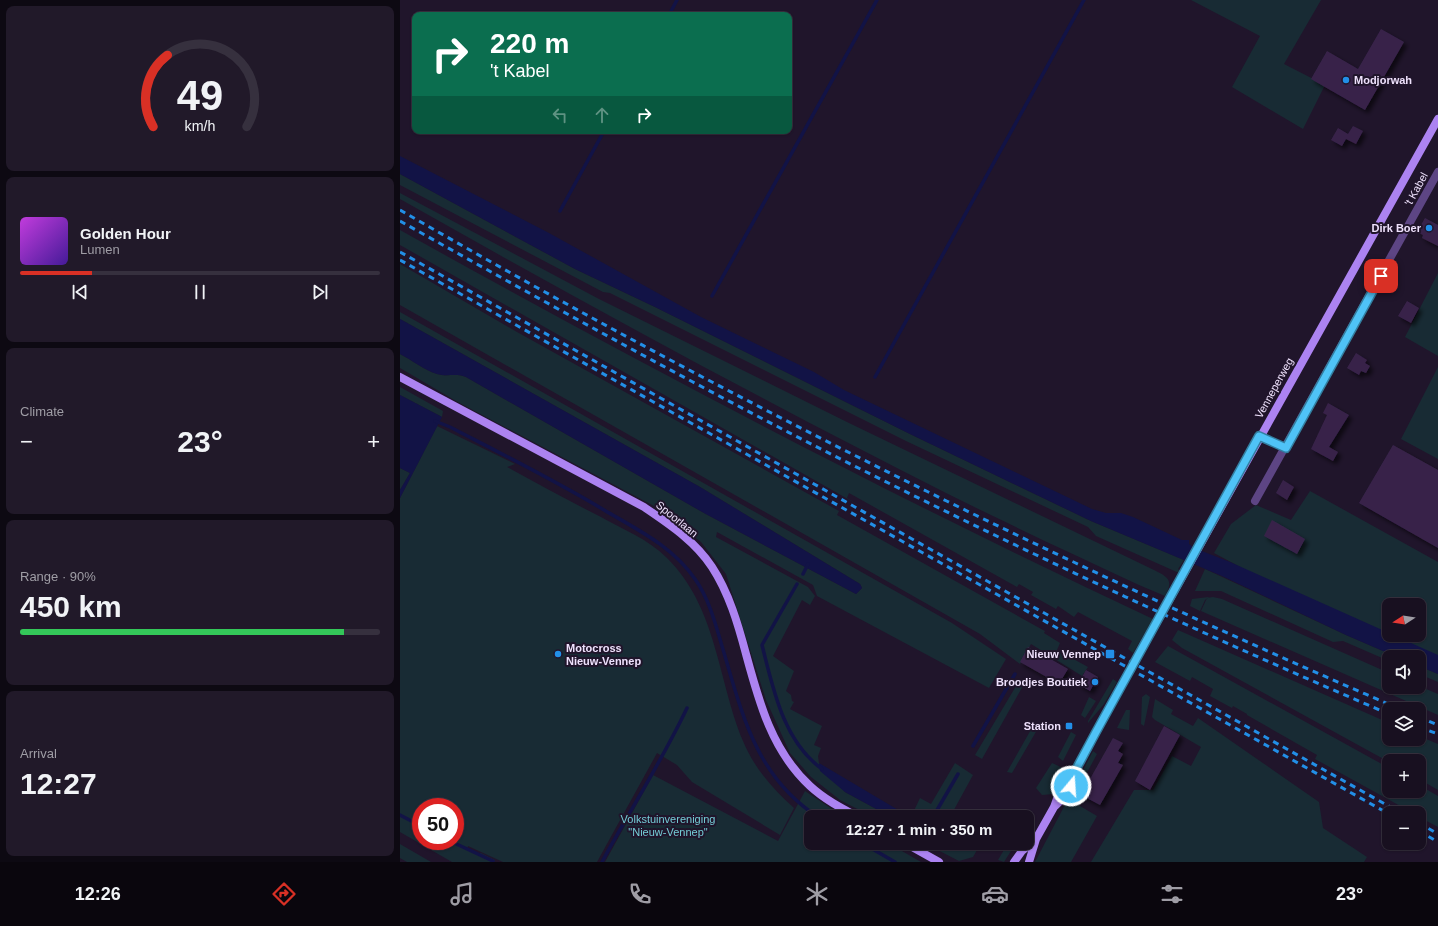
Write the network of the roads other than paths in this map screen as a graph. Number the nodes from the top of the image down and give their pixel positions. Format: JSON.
{"nodes":[{"id":1,"x":1438,"y":119,"type":"edge"},
{"id":2,"x":1438,"y":172,"type":"edge"},
{"id":3,"x":400,"y":377,"type":"edge"},
{"id":4,"x":1259,"y":436,"type":"junction"},
{"id":5,"x":1286,"y":448,"type":"junction"},
{"id":6,"x":1255,"y":501,"type":"dead end"},
{"id":7,"x":846,"y":810,"type":"edge"},
{"id":8,"x":1036,"y":839,"type":"junction"},
{"id":9,"x":918,"y":850,"type":"edge"},
{"id":10,"x":939,"y":862,"type":"edge"},
{"id":11,"x":1014,"y":862,"type":"edge"},
{"id":12,"x":1029,"y":862,"type":"edge"}],
"edges":[{"from":1,"to":4,"type":"main road","name":"Venneperweg"},
{"from":2,"to":5,"type":"street","name":"'t Kabel"},
{"from":3,"to":7,"type":"main road","name":"Spoorlaan"},
{"from":4,"to":5,"type":"street"},
{"from":4,"to":8,"type":"main road","name":"Venneperweg"},
{"from":5,"to":6,"type":"street","name":"'t Kabel"},
{"from":8,"to":11,"type":"main road","name":"Venneperweg"},
{"from":8,"to":12,"type":"main road","name":"Venneperweg"},
{"from":9,"to":10,"type":"main road"}]}
